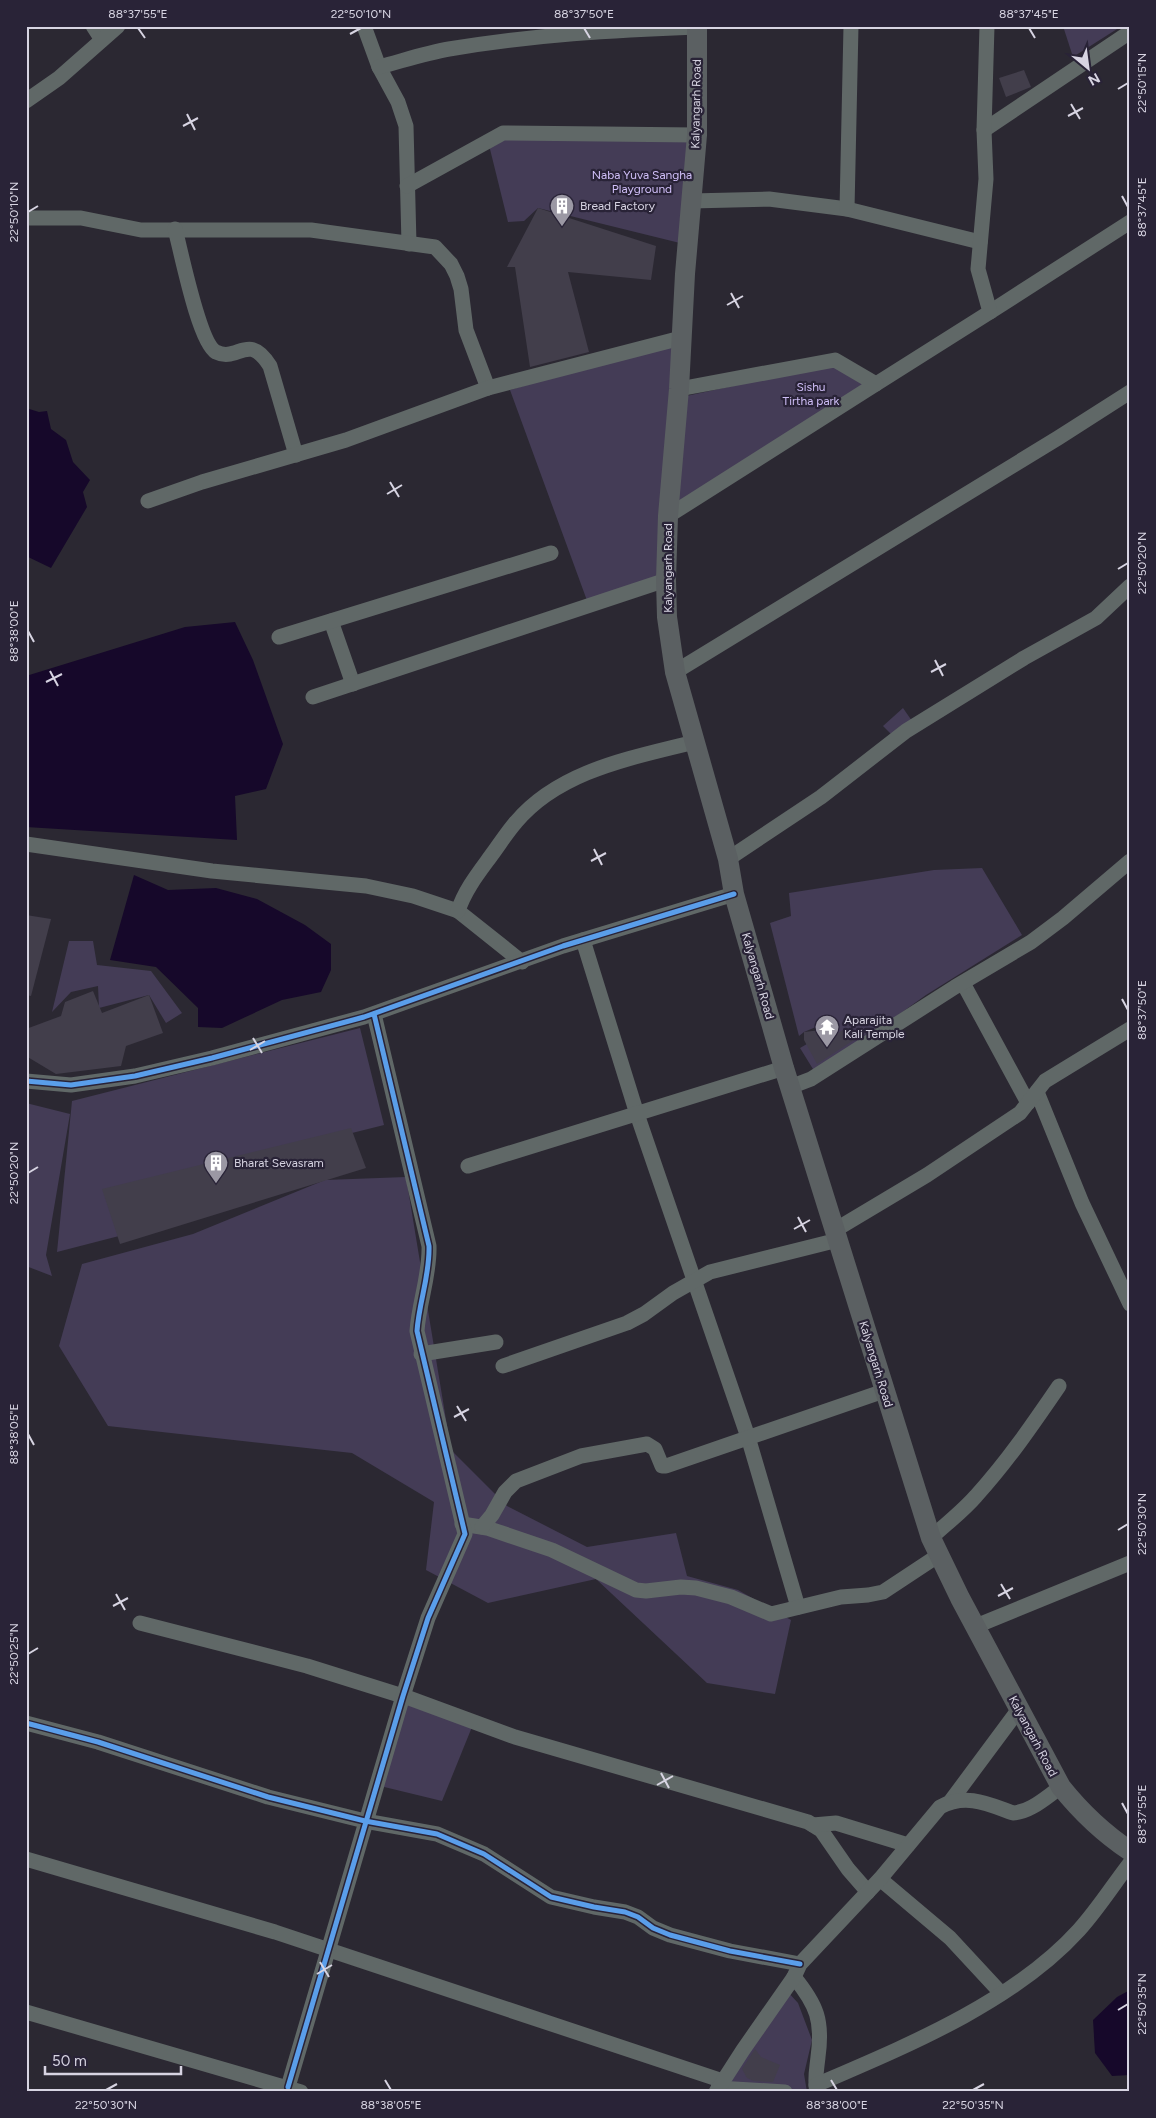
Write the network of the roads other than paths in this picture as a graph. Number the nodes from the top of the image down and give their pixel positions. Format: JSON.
{"nodes":[{"id":1,"x":93,"y":26,"type":"edge"},
{"id":2,"x":118,"y":26,"type":"edge"},
{"id":3,"x":364,"y":26,"type":"edge"},
{"id":4,"x":851,"y":26,"type":"edge"},
{"id":5,"x":987,"y":26,"type":"edge"},
{"id":6,"x":697,"y":27,"type":"edge"},
{"id":7,"x":1130,"y":32,"type":"edge"},
{"id":8,"x":102,"y":40,"type":"junction"},
{"id":9,"x":379,"y":67,"type":"junction"},
{"id":10,"x":26,"y":101,"type":"edge"},
{"id":11,"x":984,"y":130,"type":"junction"},
{"id":12,"x":697,"y":136,"type":"junction"},
{"id":13,"x":407,"y":186,"type":"junction"},
{"id":14,"x":691,"y":201,"type":"junction"},
{"id":15,"x":847,"y":209,"type":"junction"},
{"id":16,"x":26,"y":218,"type":"edge"},
{"id":17,"x":1130,"y":222,"type":"edge"},
{"id":18,"x":175,"y":229,"type":"junction"},
{"id":19,"x":980,"y":242,"type":"junction"},
{"id":20,"x":409,"y":244,"type":"junction"},
{"id":21,"x":990,"y":312,"type":"junction"},
{"id":22,"x":681,"y":338,"type":"junction"},
{"id":23,"x":876,"y":384,"type":"junction"},
{"id":24,"x":488,"y":388,"type":"junction"},
{"id":25,"x":679,"y":389,"type":"junction"},
{"id":26,"x":1130,"y":392,"type":"edge"},
{"id":27,"x":296,"y":455,"type":"junction"},
{"id":28,"x":148,"y":501,"type":"dead end"},
{"id":29,"x":668,"y":516,"type":"junction"},
{"id":30,"x":551,"y":553,"type":"dead end"},
{"id":31,"x":666,"y":580,"type":"junction"},
{"id":32,"x":1130,"y":586,"type":"edge"},
{"id":33,"x":331,"y":621,"type":"junction"},
{"id":34,"x":278,"y":637,"type":"dead end"},
{"id":35,"x":675,"y":672,"type":"junction"},
{"id":36,"x":353,"y":684,"type":"junction"},
{"id":37,"x":312,"y":697,"type":"dead end"},
{"id":38,"x":694,"y":742,"type":"junction"},
{"id":39,"x":26,"y":844,"type":"edge"},
{"id":40,"x":728,"y":859,"type":"junction"},
{"id":41,"x":1130,"y":861,"type":"edge"},
{"id":42,"x":734,"y":894,"type":"junction"},
{"id":43,"x":458,"y":911,"type":"junction"},
{"id":44,"x":582,"y":940,"type":"junction"},
{"id":45,"x":522,"y":962,"type":"junction"},
{"id":46,"x":963,"y":983,"type":"junction"},
{"id":47,"x":374,"y":1014,"type":"junction"},
{"id":48,"x":1130,"y":1029,"type":"edge"},
{"id":49,"x":787,"y":1078,"type":"junction"},
{"id":50,"x":26,"y":1081,"type":"edge"},
{"id":51,"x":1032,"y":1098,"type":"junction"},
{"id":52,"x":638,"y":1114,"type":"junction"},
{"id":53,"x":468,"y":1166,"type":"dead end"},
{"id":54,"x":837,"y":1235,"type":"junction"},
{"id":55,"x":695,"y":1280,"type":"junction"},
{"id":56,"x":1130,"y":1304,"type":"edge"},
{"id":57,"x":496,"y":1342,"type":"dead end"},
{"id":58,"x":421,"y":1354,"type":"junction"},
{"id":59,"x":503,"y":1366,"type":"dead end"},
{"id":60,"x":1059,"y":1386,"type":"dead end"},
{"id":61,"x":884,"y":1391,"type":"junction"},
{"id":62,"x":748,"y":1437,"type":"junction"},
{"id":63,"x":462,"y":1524,"type":"junction"},
{"id":64,"x":482,"y":1527,"type":"junction"},
{"id":65,"x":935,"y":1547,"type":"junction"},
{"id":66,"x":1130,"y":1563,"type":"edge"},
{"id":67,"x":798,"y":1607,"type":"junction"},
{"id":68,"x":140,"y":1623,"type":"dead end"},
{"id":69,"x":976,"y":1626,"type":"junction"},
{"id":70,"x":403,"y":1696,"type":"junction"},
{"id":71,"x":1018,"y":1709,"type":"junction"},
{"id":72,"x":26,"y":1723,"type":"edge"},
{"id":73,"x":1060,"y":1787,"type":"junction"},
{"id":74,"x":950,"y":1802,"type":"junction"},
{"id":75,"x":366,"y":1821,"type":"junction"},
{"id":76,"x":813,"y":1825,"type":"junction"},
{"id":77,"x":908,"y":1845,"type":"junction"},
{"id":78,"x":1130,"y":1851,"type":"edge"},
{"id":79,"x":26,"y":1859,"type":"edge"},
{"id":80,"x":1130,"y":1863,"type":"edge"},
{"id":81,"x":880,"y":1879,"type":"junction"},
{"id":82,"x":868,"y":1892,"type":"junction"},
{"id":83,"x":327,"y":1949,"type":"junction"},
{"id":84,"x":797,"y":1971,"type":"junction"},
{"id":85,"x":1001,"y":1994,"type":"junction"},
{"id":86,"x":26,"y":2012,"type":"edge"},
{"id":87,"x":719,"y":2087,"type":"edge"},
{"id":88,"x":816,"y":2088,"type":"edge"},
{"id":89,"x":294,"y":2090,"type":"edge"},
{"id":90,"x":785,"y":2092,"type":"edge"}],
"edges":[{"from":1,"to":8,"type":"street"},
{"from":2,"to":8,"type":"street"},
{"from":3,"to":9,"type":"street"},
{"from":4,"to":15,"type":"street"},
{"from":5,"to":11,"type":"street"},
{"from":6,"to":9,"type":"street"},
{"from":6,"to":12,"type":"main road","name":"Kalyangarh Road"},
{"from":7,"to":11,"type":"street"},
{"from":8,"to":10,"type":"street"},
{"from":9,"to":13,"type":"street"},
{"from":11,"to":19,"type":"street"},
{"from":12,"to":13,"type":"street"},
{"from":12,"to":14,"type":"main road","name":"Kalyangarh Road"},
{"from":13,"to":20,"type":"street"},
{"from":14,"to":15,"type":"street"},
{"from":14,"to":22,"type":"main road","name":"Kalyangarh Road"},
{"from":15,"to":19,"type":"street"},
{"from":16,"to":18,"type":"street"},
{"from":17,"to":21,"type":"street"},
{"from":18,"to":20,"type":"street"},
{"from":18,"to":27,"type":"street"},
{"from":19,"to":21,"type":"street"},
{"from":20,"to":24,"type":"street"},
{"from":21,"to":23,"type":"street"},
{"from":22,"to":24,"type":"street"},
{"from":22,"to":25,"type":"main road","name":"Kalyangarh Road"},
{"from":23,"to":25,"type":"street"},
{"from":23,"to":29,"type":"street"},
{"from":24,"to":27,"type":"street"},
{"from":25,"to":29,"type":"main road","name":"Kalyangarh Road"},
{"from":26,"to":35,"type":"street"},
{"from":27,"to":28,"type":"street"},
{"from":29,"to":31,"type":"main road","name":"Kalyangarh Road"},
{"from":30,"to":33,"type":"street"},
{"from":31,"to":35,"type":"main road","name":"Kalyangarh Road"},
{"from":31,"to":36,"type":"street"},
{"from":32,"to":40,"type":"street"},
{"from":33,"to":34,"type":"street"},
{"from":33,"to":36,"type":"street"},
{"from":35,"to":38,"type":"main road","name":"Kalyangarh Road"},
{"from":36,"to":37,"type":"street"},
{"from":38,"to":40,"type":"main road","name":"Kalyangarh Road"},
{"from":38,"to":43,"type":"street"},
{"from":39,"to":43,"type":"street"},
{"from":40,"to":42,"type":"main road","name":"Kalyangarh Road"},
{"from":41,"to":46,"type":"street"},
{"from":42,"to":44,"type":"street"},
{"from":42,"to":49,"type":"main road","name":"Kalyangarh Road"},
{"from":43,"to":45,"type":"street"},
{"from":44,"to":45,"type":"street"},
{"from":44,"to":52,"type":"street"},
{"from":45,"to":47,"type":"street"},
{"from":46,"to":49,"type":"street"},
{"from":46,"to":51,"type":"street"},
{"from":47,"to":50,"type":"street"},
{"from":47,"to":58,"type":"street"},
{"from":48,"to":51,"type":"street"},
{"from":49,"to":52,"type":"street"},
{"from":49,"to":54,"type":"main road","name":"Kalyangarh Road"},
{"from":51,"to":54,"type":"street"},
{"from":51,"to":56,"type":"street"},
{"from":52,"to":53,"type":"street"},
{"from":52,"to":55,"type":"street"},
{"from":54,"to":55,"type":"street"},
{"from":54,"to":61,"type":"main road","name":"Kalyangarh Road"},
{"from":55,"to":59,"type":"street"},
{"from":55,"to":62,"type":"street"},
{"from":57,"to":58,"type":"street"},
{"from":58,"to":63,"type":"street"},
{"from":60,"to":65,"type":"street"},
{"from":61,"to":62,"type":"street"},
{"from":61,"to":65,"type":"main road","name":"Kalyangarh Road"},
{"from":62,"to":64,"type":"street"},
{"from":62,"to":67,"type":"street"},
{"from":63,"to":64,"type":"street"},
{"from":63,"to":70,"type":"street"},
{"from":64,"to":67,"type":"street"},
{"from":65,"to":67,"type":"street"},
{"from":65,"to":69,"type":"main road","name":"Kalyangarh Road"},
{"from":66,"to":69,"type":"street"},
{"from":68,"to":70,"type":"street"},
{"from":69,"to":71,"type":"main road","name":"Kalyangarh Road"},
{"from":70,"to":75,"type":"street"},
{"from":70,"to":76,"type":"street"},
{"from":71,"to":73,"type":"main road","name":"Kalyangarh Road"},
{"from":71,"to":74,"type":"street"},
{"from":72,"to":75,"type":"street"},
{"from":73,"to":74,"type":"street"},
{"from":73,"to":78,"type":"main road","name":"Kalyangarh Road"},
{"from":74,"to":77,"type":"street"},
{"from":75,"to":83,"type":"street"},
{"from":75,"to":84,"type":"street"},
{"from":76,"to":77,"type":"street"},
{"from":76,"to":82,"type":"street"},
{"from":77,"to":81,"type":"street"},
{"from":79,"to":83,"type":"street"},
{"from":80,"to":85,"type":"street"},
{"from":81,"to":82,"type":"street"},
{"from":81,"to":85,"type":"street"},
{"from":82,"to":84,"type":"street"},
{"from":83,"to":87,"type":"street"},
{"from":83,"to":89,"type":"street"},
{"from":84,"to":87,"type":"street"},
{"from":84,"to":88,"type":"street"},
{"from":85,"to":88,"type":"street"},
{"from":86,"to":89,"type":"street"},
{"from":87,"to":90,"type":"street"}]}
